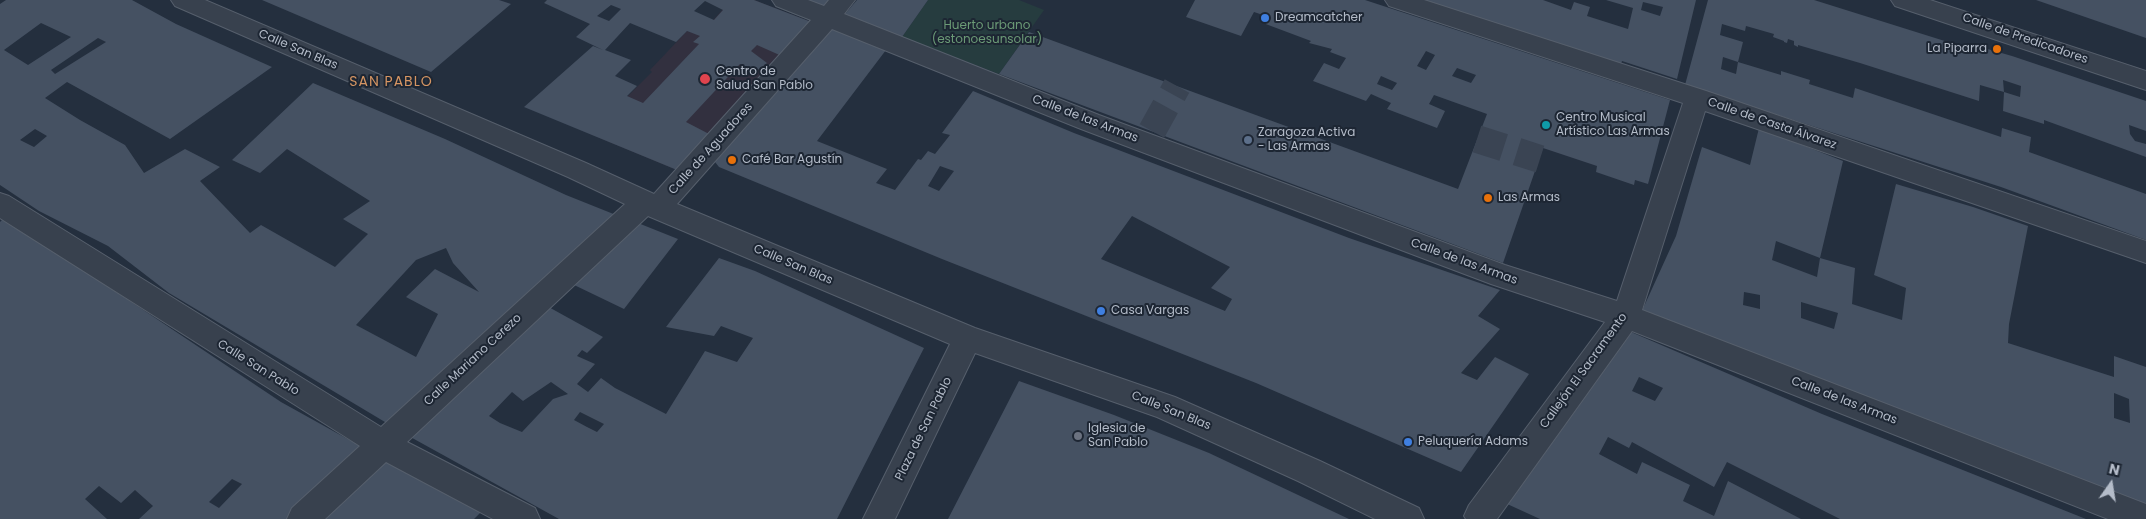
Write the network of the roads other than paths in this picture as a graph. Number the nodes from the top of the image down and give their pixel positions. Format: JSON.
{"nodes":[{"id":1,"x":183,"y":0,"type":"edge"},
{"id":2,"x":784,"y":0,"type":"edge"},
{"id":3,"x":1397,"y":0,"type":"edge"},
{"id":4,"x":1903,"y":0,"type":"edge"},
{"id":5,"x":835,"y":9,"type":"edge"},
{"id":6,"x":2146,"y":81,"type":"edge"},
{"id":7,"x":1696,"y":98,"type":"junction"},
{"id":8,"x":0,"y":204,"type":"edge"},
{"id":9,"x":652,"y":205,"type":"junction"},
{"id":10,"x":2146,"y":252,"type":"edge"},
{"id":11,"x":1626,"y":316,"type":"junction"},
{"id":12,"x":968,"y":338,"type":"junction"},
{"id":13,"x":382,"y":444,"type":"junction"},
{"id":14,"x":1480,"y":516,"type":"dead end"},
{"id":15,"x":303,"y":519,"type":"edge"},
{"id":16,"x":524,"y":519,"type":"edge"},
{"id":17,"x":879,"y":519,"type":"edge"},
{"id":18,"x":1408,"y":519,"type":"edge"},
{"id":19,"x":2146,"y":519,"type":"edge"}],
"edges":[{"from":1,"to":9,"type":"street","name":"Calle San Blas"},
{"from":2,"to":5,"type":"street","name":"Calle de las Armas"},
{"from":3,"to":7,"type":"street","name":"Calle de Casta Álvarez"},
{"from":4,"to":6,"type":"street","name":"Calle de Predicadores"},
{"from":5,"to":9,"type":"street","name":"Calle de Aguadores"},
{"from":5,"to":11,"type":"street","name":"Calle de las Armas"},
{"from":7,"to":10,"type":"street","name":"Calle de Casta Álvarez"},
{"from":7,"to":11,"type":"street","name":"Callejón El Sacramento"},
{"from":8,"to":13,"type":"street","name":"Calle San Pablo"},
{"from":9,"to":12,"type":"street","name":"Calle San Blas"},
{"from":9,"to":13,"type":"street","name":"Calle Mariano Cerezo"},
{"from":11,"to":14,"type":"street","name":"Callejón El Sacramento"},
{"from":11,"to":19,"type":"street","name":"Calle de las Armas"},
{"from":12,"to":17,"type":"street","name":"Plaza de San Pablo"},
{"from":12,"to":18,"type":"street","name":"Calle San Blas"},
{"from":13,"to":15,"type":"street","name":"Calle Mariano Cerezo"},
{"from":13,"to":16,"type":"street","name":"Calle San Pablo"}]}
